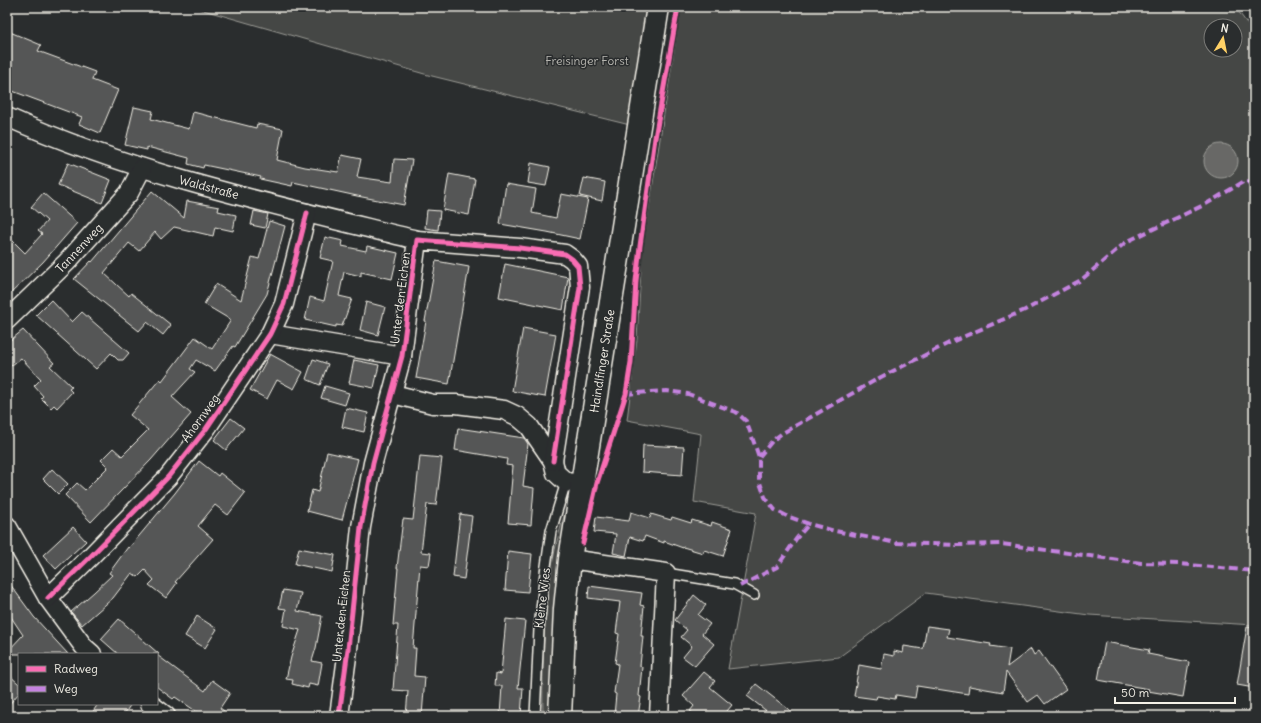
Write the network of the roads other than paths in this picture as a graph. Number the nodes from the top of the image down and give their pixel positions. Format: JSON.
{"nodes":[{"id":1,"x":658,"y":7,"type":"edge"},
{"id":2,"x":7,"y":117,"type":"edge"},
{"id":3,"x":142,"y":168,"type":"junction"},
{"id":4,"x":307,"y":213,"type":"junction"},
{"id":5,"x":417,"y":240,"type":"junction"},
{"id":6,"x":7,"y":320,"type":"edge"},
{"id":7,"x":270,"y":334,"type":"junction"},
{"id":8,"x":402,"y":356,"type":"junction"},
{"id":9,"x":393,"y":394,"type":"junction"},
{"id":10,"x":553,"y":461,"type":"junction"},
{"id":11,"x":574,"y":483,"type":"junction"},
{"id":12,"x":7,"y":526,"type":"edge"},
{"id":13,"x":570,"y":560,"type":"junction"},
{"id":14,"x":666,"y":573,"type":"junction"},
{"id":15,"x":754,"y":595,"type":"dead end"},
{"id":16,"x":48,"y":598,"type":"junction"},
{"id":17,"x":91,"y":653,"type":"edge"},
{"id":18,"x":151,"y":705,"type":"edge"},
{"id":19,"x":166,"y":716,"type":"edge"},
{"id":20,"x":339,"y":716,"type":"edge"},
{"id":21,"x":535,"y":716,"type":"edge"},
{"id":22,"x":560,"y":716,"type":"edge"},
{"id":23,"x":660,"y":716,"type":"edge"}],
"edges":[{"from":1,"to":11,"type":"street","name":"Haindlfinger Straße"},
{"from":2,"to":3,"type":"street","name":"Waldstraße"},
{"from":3,"to":4,"type":"street","name":"Waldstraße"},
{"from":3,"to":6,"type":"street","name":"Tannenweg"},
{"from":4,"to":5,"type":"street","name":"Waldstraße"},
{"from":4,"to":7,"type":"street","name":"Ahornweg"},
{"from":5,"to":8,"type":"street","name":"Unter den Eichen"},
{"from":5,"to":10,"type":"street","name":"Unter den Eichen"},
{"from":7,"to":8,"type":"street"},
{"from":7,"to":16,"type":"street","name":"Ahornweg"},
{"from":8,"to":9,"type":"street","name":"Unter den Eichen"},
{"from":9,"to":10,"type":"street"},
{"from":9,"to":20,"type":"street","name":"Unter den Eichen"},
{"from":10,"to":11,"type":"street"},
{"from":11,"to":13,"type":"street","name":"Haindlfinger Straße"},
{"from":11,"to":21,"type":"lane","name":"Kleine Wies"},
{"from":12,"to":16,"type":"street"},
{"from":13,"to":14,"type":"street"},
{"from":13,"to":22,"type":"street","name":"Haindlfinger Straße"},
{"from":14,"to":15,"type":"lane"},
{"from":14,"to":23,"type":"street"},
{"from":16,"to":17,"type":"street"},
{"from":18,"to":19,"type":"street"}]}
